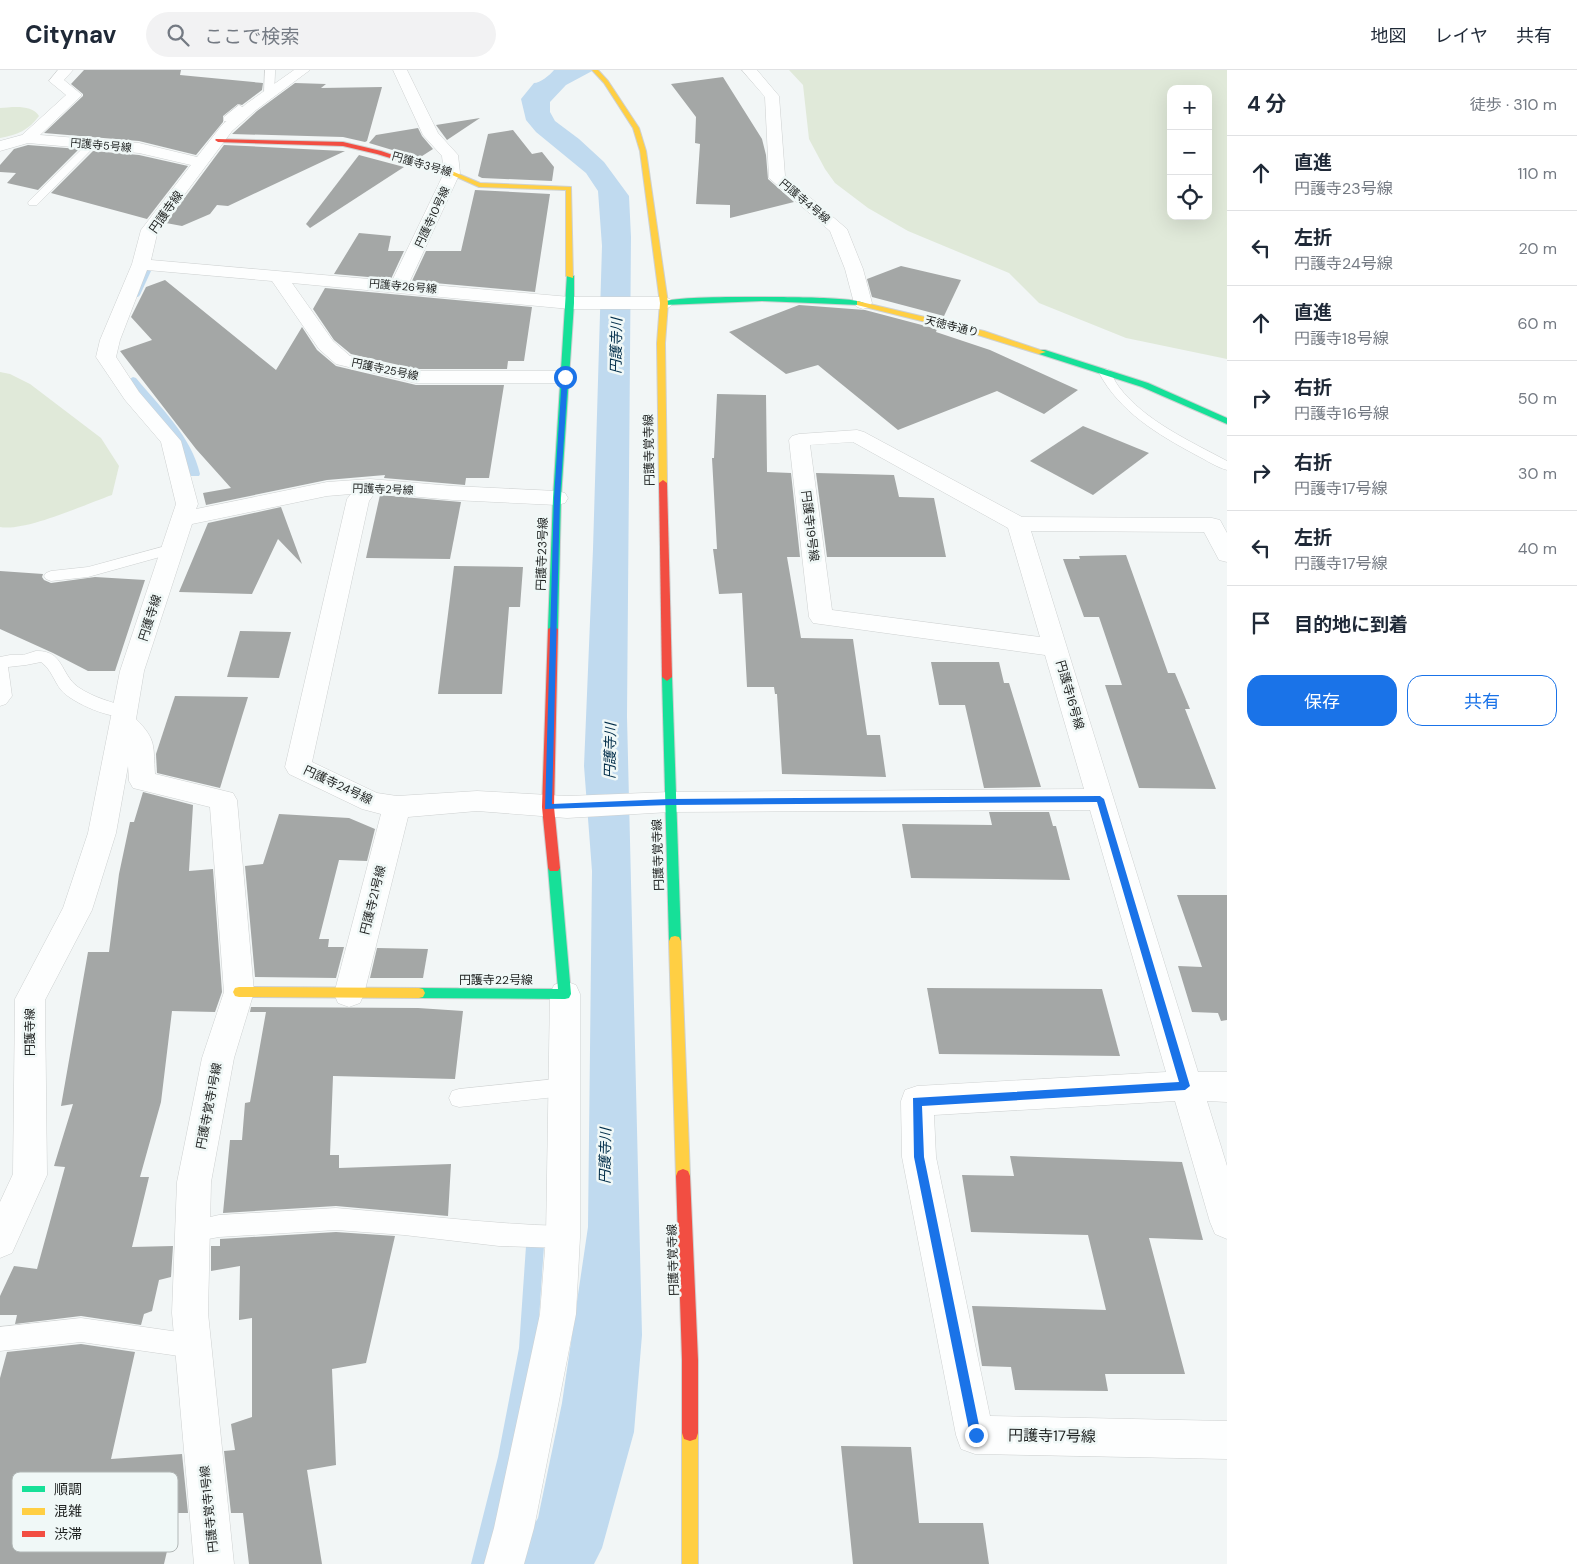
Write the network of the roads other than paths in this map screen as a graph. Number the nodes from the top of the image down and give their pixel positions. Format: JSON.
{"nodes":[{"id":1,"x":66,"y":70,"type":"edge"},
{"id":2,"x":270,"y":70,"type":"edge"},
{"id":3,"x":303,"y":70,"type":"edge"},
{"id":4,"x":400,"y":70,"type":"edge"},
{"id":5,"x":750,"y":70,"type":"edge"},
{"id":6,"x":597,"y":72,"type":"edge"},
{"id":7,"x":269,"y":94,"type":"junction"},
{"id":8,"x":27,"y":138,"type":"junction"},
{"id":9,"x":218,"y":140,"type":"junction"},
{"id":10,"x":92,"y":144,"type":"junction"},
{"id":11,"x":0,"y":146,"type":"edge"},
{"id":12,"x":201,"y":163,"type":"junction"},
{"id":13,"x":452,"y":172,"type":"junction"},
{"id":14,"x":33,"y":203,"type":"dead end"},
{"id":15,"x":142,"y":264,"type":"junction"},
{"id":16,"x":278,"y":275,"type":"junction"},
{"id":17,"x":399,"y":286,"type":"junction"},
{"id":18,"x":570,"y":303,"type":"junction"},
{"id":19,"x":664,"y":303,"type":"junction"},
{"id":20,"x":863,"y":303,"type":"junction"},
{"id":21,"x":1105,"y":373,"type":"junction"},
{"id":22,"x":565,"y":377,"type":"junction"},
{"id":23,"x":1227,"y":421,"type":"edge"},
{"id":24,"x":1227,"y":466,"type":"edge"},
{"id":25,"x":370,"y":486,"type":"junction"},
{"id":26,"x":557,"y":498,"type":"junction"},
{"id":27,"x":182,"y":519,"type":"junction"},
{"id":28,"x":1018,"y":524,"type":"junction"},
{"id":29,"x":173,"y":550,"type":"junction"},
{"id":30,"x":1227,"y":555,"type":"edge"},
{"id":31,"x":51,"y":576,"type":"dead end"},
{"id":32,"x":1056,"y":648,"type":"junction"},
{"id":33,"x":0,"y":666,"type":"edge"},
{"id":34,"x":0,"y":700,"type":"edge"},
{"id":35,"x":124,"y":717,"type":"junction"},
{"id":36,"x":1100,"y":799,"type":"junction"},
{"id":37,"x":670,"y":802,"type":"junction"},
{"id":38,"x":397,"y":807,"type":"junction"},
{"id":39,"x":557,"y":807,"type":"junction"},
{"id":40,"x":239,"y":992,"type":"junction"},
{"id":41,"x":349,"y":994,"type":"junction"},
{"id":42,"x":565,"y":994,"type":"junction"},
{"id":43,"x":1185,"y":1086,"type":"junction"},
{"id":44,"x":564,"y":1087,"type":"junction"},
{"id":45,"x":1227,"y":1087,"type":"edge"},
{"id":46,"x":459,"y":1098,"type":"dead end"},
{"id":47,"x":1227,"y":1222,"type":"edge"},
{"id":48,"x":192,"y":1231,"type":"junction"},
{"id":49,"x":563,"y":1238,"type":"junction"},
{"id":50,"x":0,"y":1240,"type":"edge"},
{"id":51,"x":0,"y":1339,"type":"edge"},
{"id":52,"x":193,"y":1346,"type":"junction"},
{"id":53,"x":1227,"y":1440,"type":"edge"},
{"id":54,"x":214,"y":1564,"type":"edge"},
{"id":55,"x":504,"y":1564,"type":"edge"},
{"id":56,"x":690,"y":1564,"type":"edge"}],
"edges":[{"from":1,"to":8,"type":"street"},
{"from":2,"to":7,"type":"lane"},
{"from":3,"to":7,"type":"street","name":"円護寺線"},
{"from":4,"to":13,"type":"street","name":"円護寺10号線"},
{"from":5,"to":20,"type":"street","name":"円護寺4号線"},
{"from":6,"to":19,"type":"street","name":"円護寺覚寺線"},
{"from":7,"to":9,"type":"street","name":"円護寺線"},
{"from":8,"to":10,"type":"street","name":"円護寺5号線"},
{"from":8,"to":11,"type":"street","name":"円護寺5号線"},
{"from":9,"to":12,"type":"street","name":"円護寺線"},
{"from":9,"to":13,"type":"street","name":"円護寺3号線"},
{"from":10,"to":12,"type":"street","name":"円護寺5号線"},
{"from":10,"to":14,"type":"lane"},
{"from":12,"to":15,"type":"street","name":"円護寺線"},
{"from":13,"to":17,"type":"street","name":"円護寺10号線"},
{"from":13,"to":18,"type":"street","name":"円護寺3号線"},
{"from":15,"to":16,"type":"street","name":"円護寺26号線"},
{"from":15,"to":27,"type":"street","name":"円護寺線"},
{"from":16,"to":17,"type":"street","name":"円護寺26号線"},
{"from":16,"to":22,"type":"street","name":"円護寺25号線"},
{"from":17,"to":18,"type":"street","name":"円護寺26号線"},
{"from":18,"to":19,"type":"street","name":"円護寺26号線"},
{"from":18,"to":22,"type":"street","name":"円護寺23号線"},
{"from":19,"to":20,"type":"street","name":"天徳寺通り"},
{"from":19,"to":37,"type":"street","name":"円護寺覚寺線"},
{"from":20,"to":21,"type":"street","name":"天徳寺通り"},
{"from":21,"to":23,"type":"street","name":"天徳寺通り"},
{"from":21,"to":24,"type":"lane"},
{"from":22,"to":26,"type":"street","name":"円護寺23号線"},
{"from":25,"to":26,"type":"street","name":"円護寺2号線"},
{"from":25,"to":27,"type":"street","name":"円護寺2号線"},
{"from":25,"to":38,"type":"street","name":"円護寺24号線"},
{"from":26,"to":39,"type":"street","name":"円護寺23号線"},
{"from":27,"to":29,"type":"street","name":"円護寺線"},
{"from":28,"to":30,"type":"street"},
{"from":28,"to":32,"type":"street","name":"円護寺16号線"},
{"from":28,"to":32,"type":"street","name":"円護寺19号線"},
{"from":29,"to":31,"type":"lane"},
{"from":29,"to":35,"type":"street","name":"円護寺線"},
{"from":32,"to":36,"type":"street","name":"円護寺16号線"},
{"from":33,"to":34,"type":"lane"},
{"from":33,"to":35,"type":"lane"},
{"from":35,"to":40,"type":"street","name":"円護寺覚寺1号線"},
{"from":35,"to":50,"type":"street","name":"円護寺線"},
{"from":36,"to":37,"type":"street","name":"円護寺24号線"},
{"from":36,"to":43,"type":"street","name":"円護寺16号線"},
{"from":37,"to":39,"type":"street","name":"円護寺24号線"},
{"from":37,"to":56,"type":"street","name":"円護寺覚寺線"},
{"from":38,"to":39,"type":"street","name":"円護寺24号線"},
{"from":38,"to":41,"type":"street","name":"円護寺21号線"},
{"from":39,"to":42,"type":"street"},
{"from":40,"to":41,"type":"street","name":"円護寺22号線"},
{"from":40,"to":48,"type":"street","name":"円護寺覚寺1号線"},
{"from":41,"to":42,"type":"street","name":"円護寺22号線"},
{"from":42,"to":44,"type":"street"},
{"from":43,"to":45,"type":"street"},
{"from":43,"to":47,"type":"street","name":"円護寺16号線"},
{"from":43,"to":53,"type":"street","name":"円護寺17号線"},
{"from":44,"to":46,"type":"lane"},
{"from":44,"to":49,"type":"street"},
{"from":48,"to":49,"type":"lane"},
{"from":48,"to":52,"type":"street","name":"円護寺覚寺1号線"},
{"from":49,"to":55,"type":"street"},
{"from":51,"to":52,"type":"lane"},
{"from":52,"to":54,"type":"street","name":"円護寺覚寺1号線"}]}
